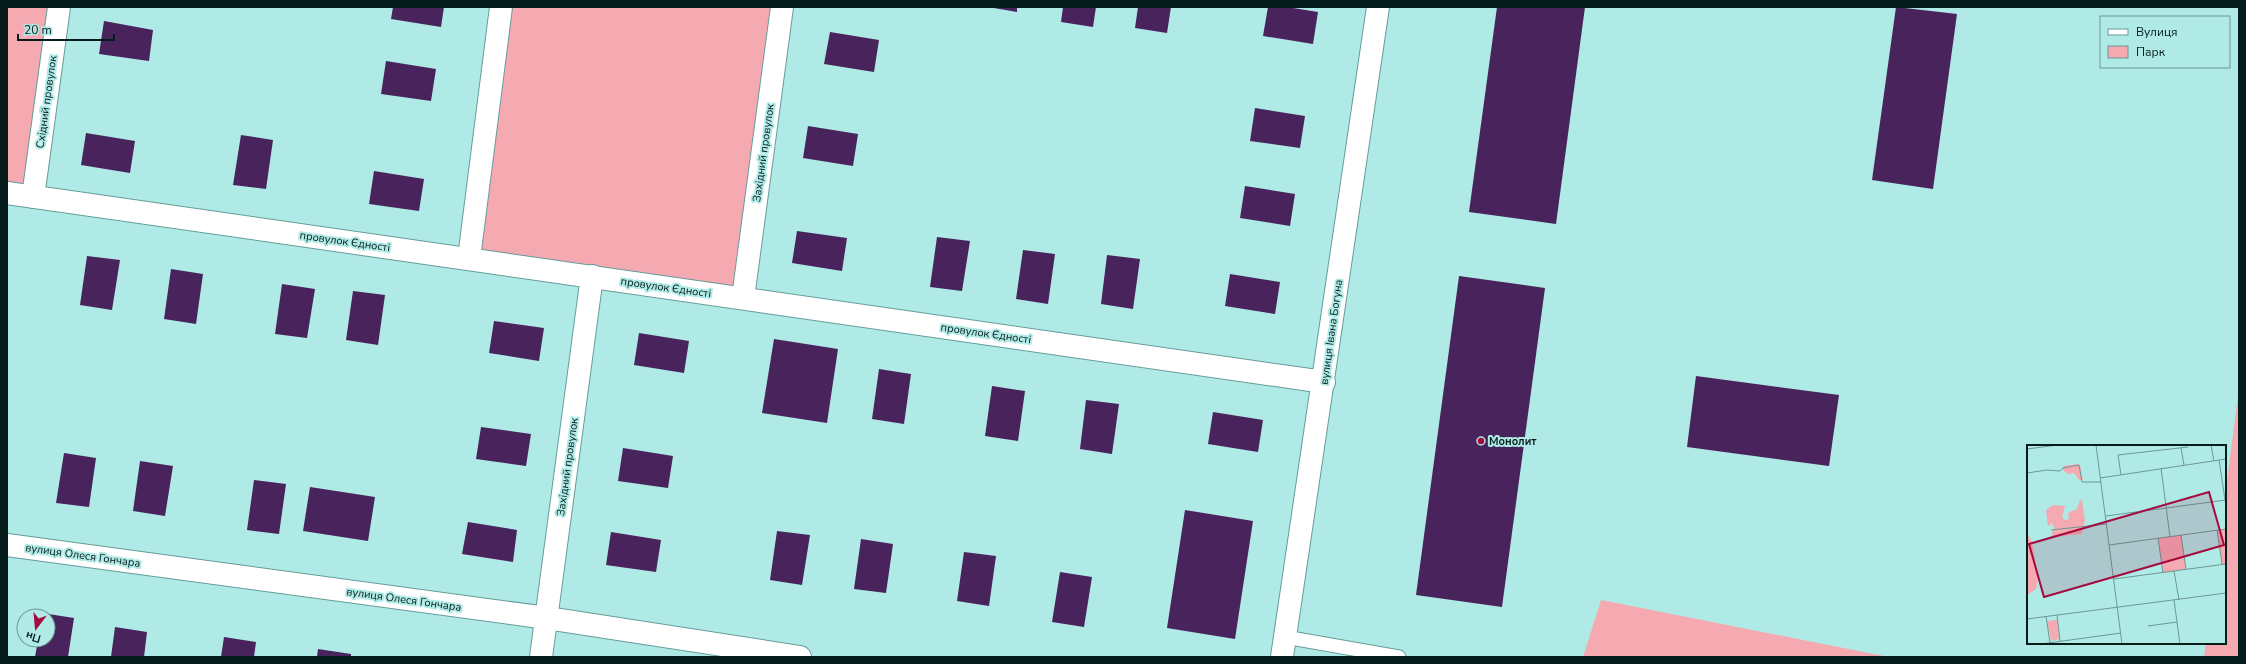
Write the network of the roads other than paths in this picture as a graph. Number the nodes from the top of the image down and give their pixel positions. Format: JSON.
{"nodes":[{"id":1,"x":60,"y":7,"type":"edge"},
{"id":2,"x":501,"y":7,"type":"edge"},
{"id":3,"x":782,"y":7,"type":"edge"},
{"id":4,"x":1378,"y":7,"type":"edge"},
{"id":5,"x":7,"y":193,"type":"edge"},
{"id":6,"x":33,"y":197,"type":"junction"},
{"id":7,"x":469,"y":258,"type":"junction"},
{"id":8,"x":592,"y":276,"type":"junction"},
{"id":9,"x":743,"y":298,"type":"junction"},
{"id":10,"x":1324,"y":382,"type":"junction"},
{"id":11,"x":7,"y":545,"type":"edge"},
{"id":12,"x":547,"y":618,"type":"junction"},
{"id":13,"x":1284,"y":647,"type":"edge"},
{"id":14,"x":541,"y":657,"type":"edge"},
{"id":15,"x":800,"y":657,"type":"edge"},
{"id":16,"x":1399,"y":657,"type":"edge"}],
"edges":[{"from":1,"to":6,"type":"street","name":"Східний провулок"},
{"from":2,"to":7,"type":"street"},
{"from":3,"to":9,"type":"street","name":"Західний провулок"},
{"from":4,"to":10,"type":"street","name":"вулиця Івана Богуна"},
{"from":5,"to":6,"type":"street","name":"провулок Єдності"},
{"from":6,"to":7,"type":"street","name":"провулок Єдності"},
{"from":7,"to":8,"type":"street","name":"провулок Єдності"},
{"from":8,"to":9,"type":"street","name":"провулок Єдності"},
{"from":8,"to":12,"type":"street","name":"Західний провулок"},
{"from":9,"to":10,"type":"street","name":"провулок Єдності"},
{"from":10,"to":13,"type":"street","name":"вулиця Івана Богуна"},
{"from":11,"to":12,"type":"street","name":"вулиця Олеся Гончара"},
{"from":12,"to":14,"type":"street","name":"Західний провулок"},
{"from":12,"to":15,"type":"street","name":"вулиця Олеся Гончара"},
{"from":13,"to":16,"type":"lane"}]}
